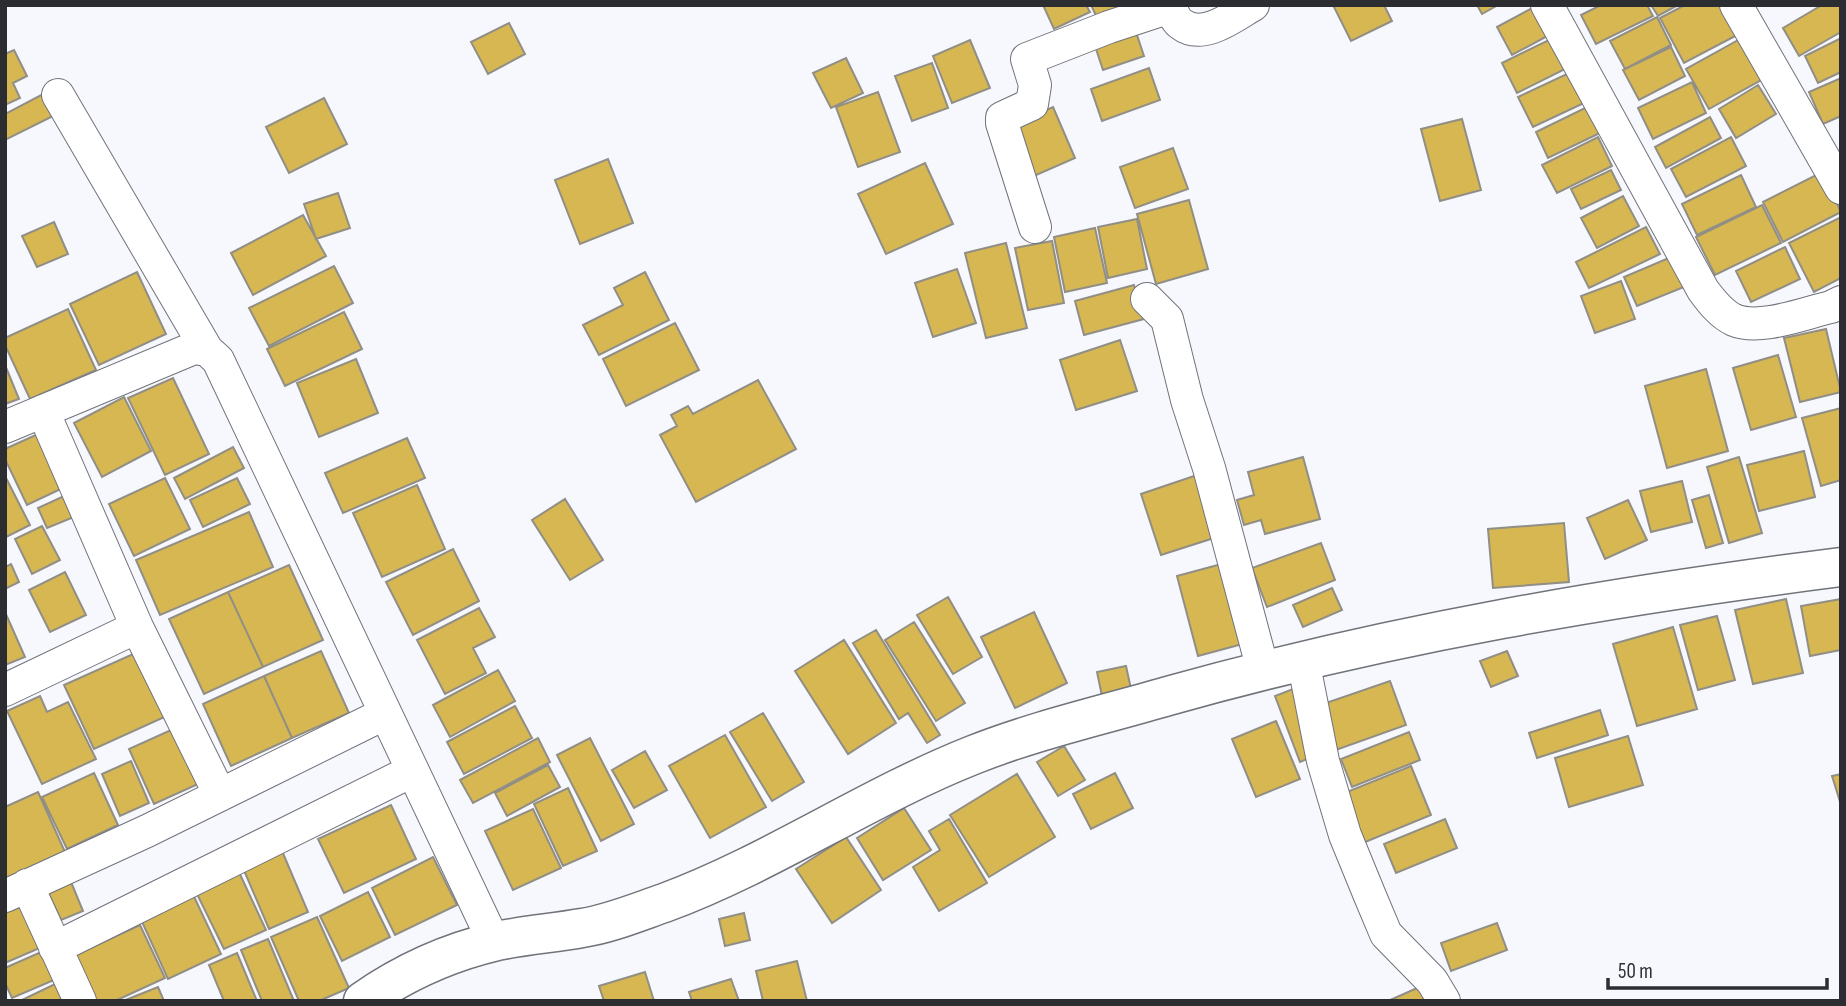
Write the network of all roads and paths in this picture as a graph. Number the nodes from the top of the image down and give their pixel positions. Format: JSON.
{"nodes":[{"id":1,"x":1253,"y":5,"type":"edge"},
{"id":2,"x":1547,"y":5,"type":"edge"},
{"id":3,"x":1736,"y":5,"type":"edge"},
{"id":4,"x":1170,"y":6,"type":"edge"},
{"id":5,"x":58,"y":95,"type":"dead end"},
{"id":6,"x":1841,"y":188,"type":"edge"},
{"id":7,"x":1035,"y":227,"type":"dead end"},
{"id":8,"x":1147,"y":299,"type":"dead end"},
{"id":9,"x":1841,"y":302,"type":"edge"},
{"id":10,"x":207,"y":350,"type":"junction"},
{"id":11,"x":43,"y":411,"type":"junction"},
{"id":12,"x":5,"y":426,"type":"edge"},
{"id":13,"x":1841,"y":567,"type":"edge"},
{"id":14,"x":137,"y":627,"type":"junction"},
{"id":15,"x":1303,"y":660,"type":"junction"},
{"id":16,"x":1263,"y":670,"type":"junction"},
{"id":17,"x":5,"y":690,"type":"edge"},
{"id":18,"x":384,"y":714,"type":"junction"},
{"id":19,"x":412,"y":771,"type":"junction"},
{"id":20,"x":220,"y":795,"type":"junction"},
{"id":21,"x":16,"y":890,"type":"edge"},
{"id":22,"x":494,"y":942,"type":"junction"},
{"id":23,"x":55,"y":947,"type":"junction"},
{"id":24,"x":80,"y":1001,"type":"edge"},
{"id":25,"x":363,"y":1001,"type":"edge"},
{"id":26,"x":1444,"y":1001,"type":"edge"}],
"edges":[{"from":1,"to":4,"type":"street"},
{"from":2,"to":9,"type":"street"},
{"from":3,"to":6,"type":"street"},
{"from":4,"to":7,"type":"street"},
{"from":5,"to":10,"type":"street"},
{"from":8,"to":16,"type":"street"},
{"from":10,"to":11,"type":"street"},
{"from":10,"to":18,"type":"street"},
{"from":11,"to":12,"type":"street"},
{"from":11,"to":14,"type":"street"},
{"from":13,"to":15,"type":"street"},
{"from":14,"to":17,"type":"street"},
{"from":14,"to":20,"type":"street"},
{"from":15,"to":16,"type":"street"},
{"from":15,"to":26,"type":"street"},
{"from":16,"to":22,"type":"street"},
{"from":18,"to":19,"type":"street"},
{"from":18,"to":20,"type":"street"},
{"from":19,"to":22,"type":"street"},
{"from":19,"to":23,"type":"street"},
{"from":20,"to":21,"type":"street"},
{"from":21,"to":23,"type":"street"},
{"from":22,"to":25,"type":"street"},
{"from":23,"to":24,"type":"street"}]}
